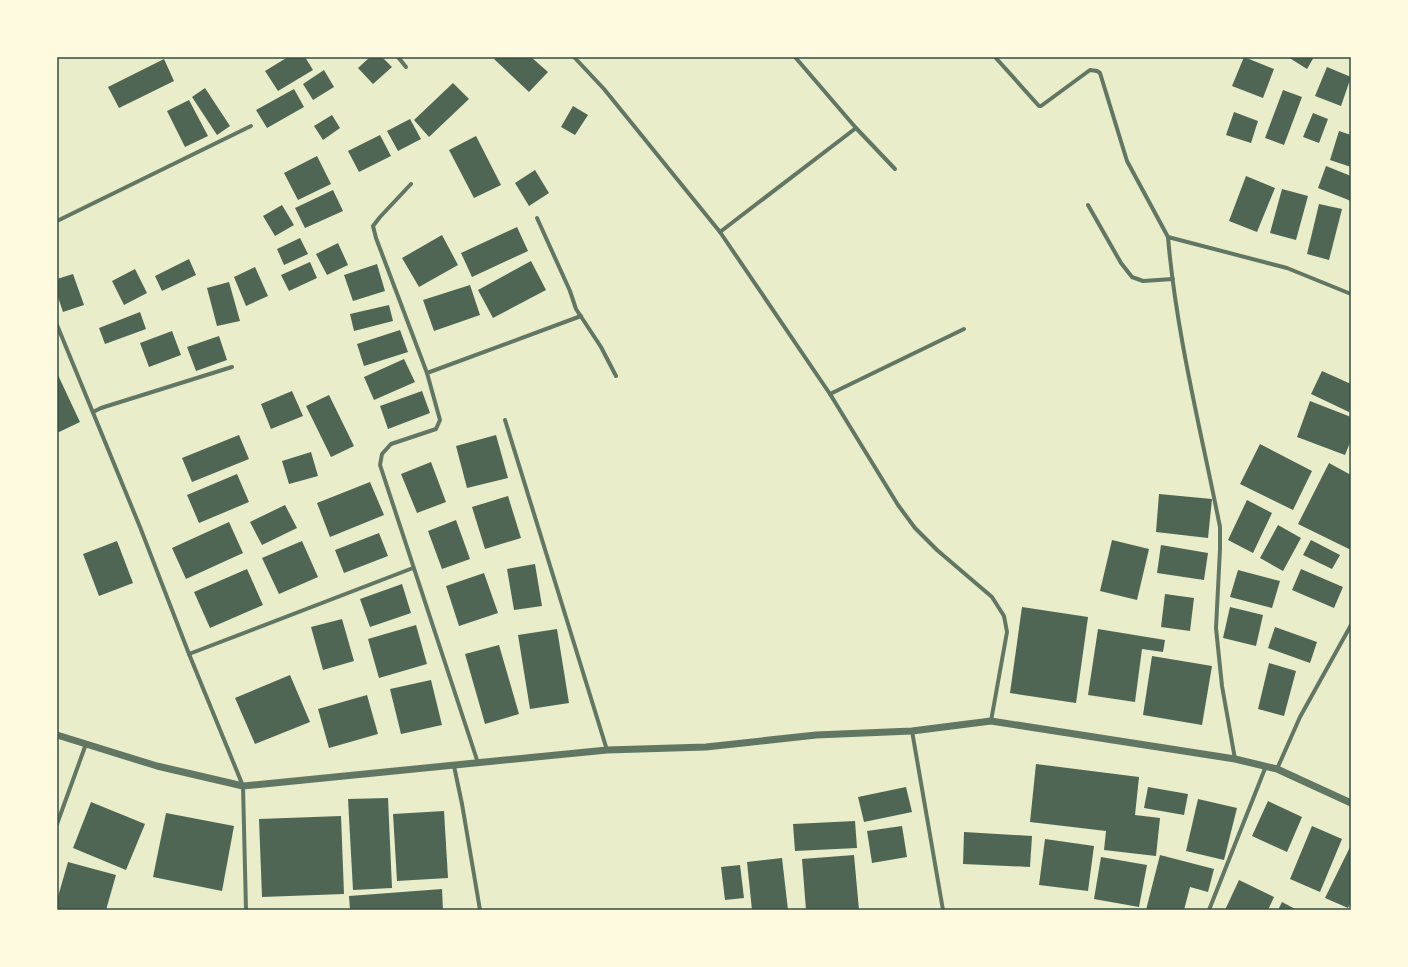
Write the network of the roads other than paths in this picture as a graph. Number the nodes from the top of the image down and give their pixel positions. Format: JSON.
{"nodes":[{"id":1,"x":398,"y":57,"type":"edge"},
{"id":2,"x":574,"y":57,"type":"edge"},
{"id":3,"x":795,"y":57,"type":"edge"},
{"id":4,"x":994,"y":57,"type":"edge"},
{"id":5,"x":406,"y":67,"type":"dead end"},
{"id":6,"x":251,"y":126,"type":"dead end"},
{"id":7,"x":856,"y":128,"type":"junction"},
{"id":8,"x":895,"y":169,"type":"dead end"},
{"id":9,"x":411,"y":184,"type":"dead end"},
{"id":10,"x":1088,"y":205,"type":"dead end"},
{"id":11,"x":537,"y":218,"type":"dead end"},
{"id":12,"x":57,"y":221,"type":"edge"},
{"id":13,"x":720,"y":232,"type":"junction"},
{"id":14,"x":1168,"y":237,"type":"junction"},
{"id":15,"x":1172,"y":279,"type":"junction"},
{"id":16,"x":1351,"y":294,"type":"edge"},
{"id":17,"x":581,"y":316,"type":"junction"},
{"id":18,"x":57,"y":325,"type":"edge"},
{"id":19,"x":964,"y":329,"type":"dead end"},
{"id":20,"x":232,"y":367,"type":"dead end"},
{"id":21,"x":427,"y":374,"type":"junction"},
{"id":22,"x":616,"y":376,"type":"dead end"},
{"id":23,"x":830,"y":394,"type":"junction"},
{"id":24,"x":93,"y":412,"type":"junction"},
{"id":25,"x":505,"y":420,"type":"dead end"},
{"id":26,"x":413,"y":568,"type":"junction"},
{"id":27,"x":1351,"y":625,"type":"edge"},
{"id":28,"x":189,"y":654,"type":"junction"},
{"id":29,"x":991,"y":722,"type":"junction"},
{"id":30,"x":912,"y":731,"type":"junction"},
{"id":31,"x":57,"y":735,"type":"edge"},
{"id":32,"x":86,"y":744,"type":"junction"},
{"id":33,"x":607,"y":750,"type":"junction"},
{"id":34,"x":1235,"y":759,"type":"junction"},
{"id":35,"x":478,"y":763,"type":"junction"},
{"id":36,"x":454,"y":766,"type":"junction"},
{"id":37,"x":1266,"y":766,"type":"junction"},
{"id":38,"x":1277,"y":770,"type":"junction"},
{"id":39,"x":243,"y":786,"type":"junction"},
{"id":40,"x":1351,"y":803,"type":"edge"},
{"id":41,"x":57,"y":824,"type":"edge"},
{"id":42,"x":246,"y":910,"type":"edge"},
{"id":43,"x":480,"y":910,"type":"edge"},
{"id":44,"x":943,"y":910,"type":"edge"},
{"id":45,"x":1209,"y":910,"type":"edge"}],
"edges":[{"from":1,"to":5,"type":"street"},
{"from":2,"to":13,"type":"street"},
{"from":3,"to":7,"type":"street"},
{"from":4,"to":14,"type":"street"},
{"from":6,"to":12,"type":"street"},
{"from":7,"to":8,"type":"street"},
{"from":7,"to":13,"type":"street"},
{"from":9,"to":21,"type":"street"},
{"from":10,"to":15,"type":"street"},
{"from":11,"to":17,"type":"street"},
{"from":13,"to":23,"type":"street"},
{"from":14,"to":15,"type":"street"},
{"from":14,"to":16,"type":"street"},
{"from":15,"to":34,"type":"street"},
{"from":17,"to":21,"type":"street"},
{"from":17,"to":22,"type":"street"},
{"from":18,"to":24,"type":"street"},
{"from":19,"to":23,"type":"street"},
{"from":20,"to":24,"type":"street"},
{"from":21,"to":26,"type":"street"},
{"from":23,"to":29,"type":"street"},
{"from":24,"to":28,"type":"street"},
{"from":25,"to":33,"type":"street"},
{"from":26,"to":28,"type":"street"},
{"from":26,"to":35,"type":"street"},
{"from":27,"to":38,"type":"street"},
{"from":28,"to":39,"type":"street"},
{"from":29,"to":30,"type":"street"},
{"from":29,"to":34,"type":"street"},
{"from":30,"to":33,"type":"street"},
{"from":30,"to":44,"type":"street"},
{"from":31,"to":32,"type":"street"},
{"from":32,"to":39,"type":"street"},
{"from":32,"to":41,"type":"street"},
{"from":33,"to":35,"type":"street"},
{"from":34,"to":37,"type":"street"},
{"from":35,"to":36,"type":"street"},
{"from":36,"to":39,"type":"street"},
{"from":36,"to":43,"type":"street"},
{"from":37,"to":38,"type":"street"},
{"from":37,"to":45,"type":"street"},
{"from":38,"to":40,"type":"street"},
{"from":39,"to":42,"type":"street"}]}
